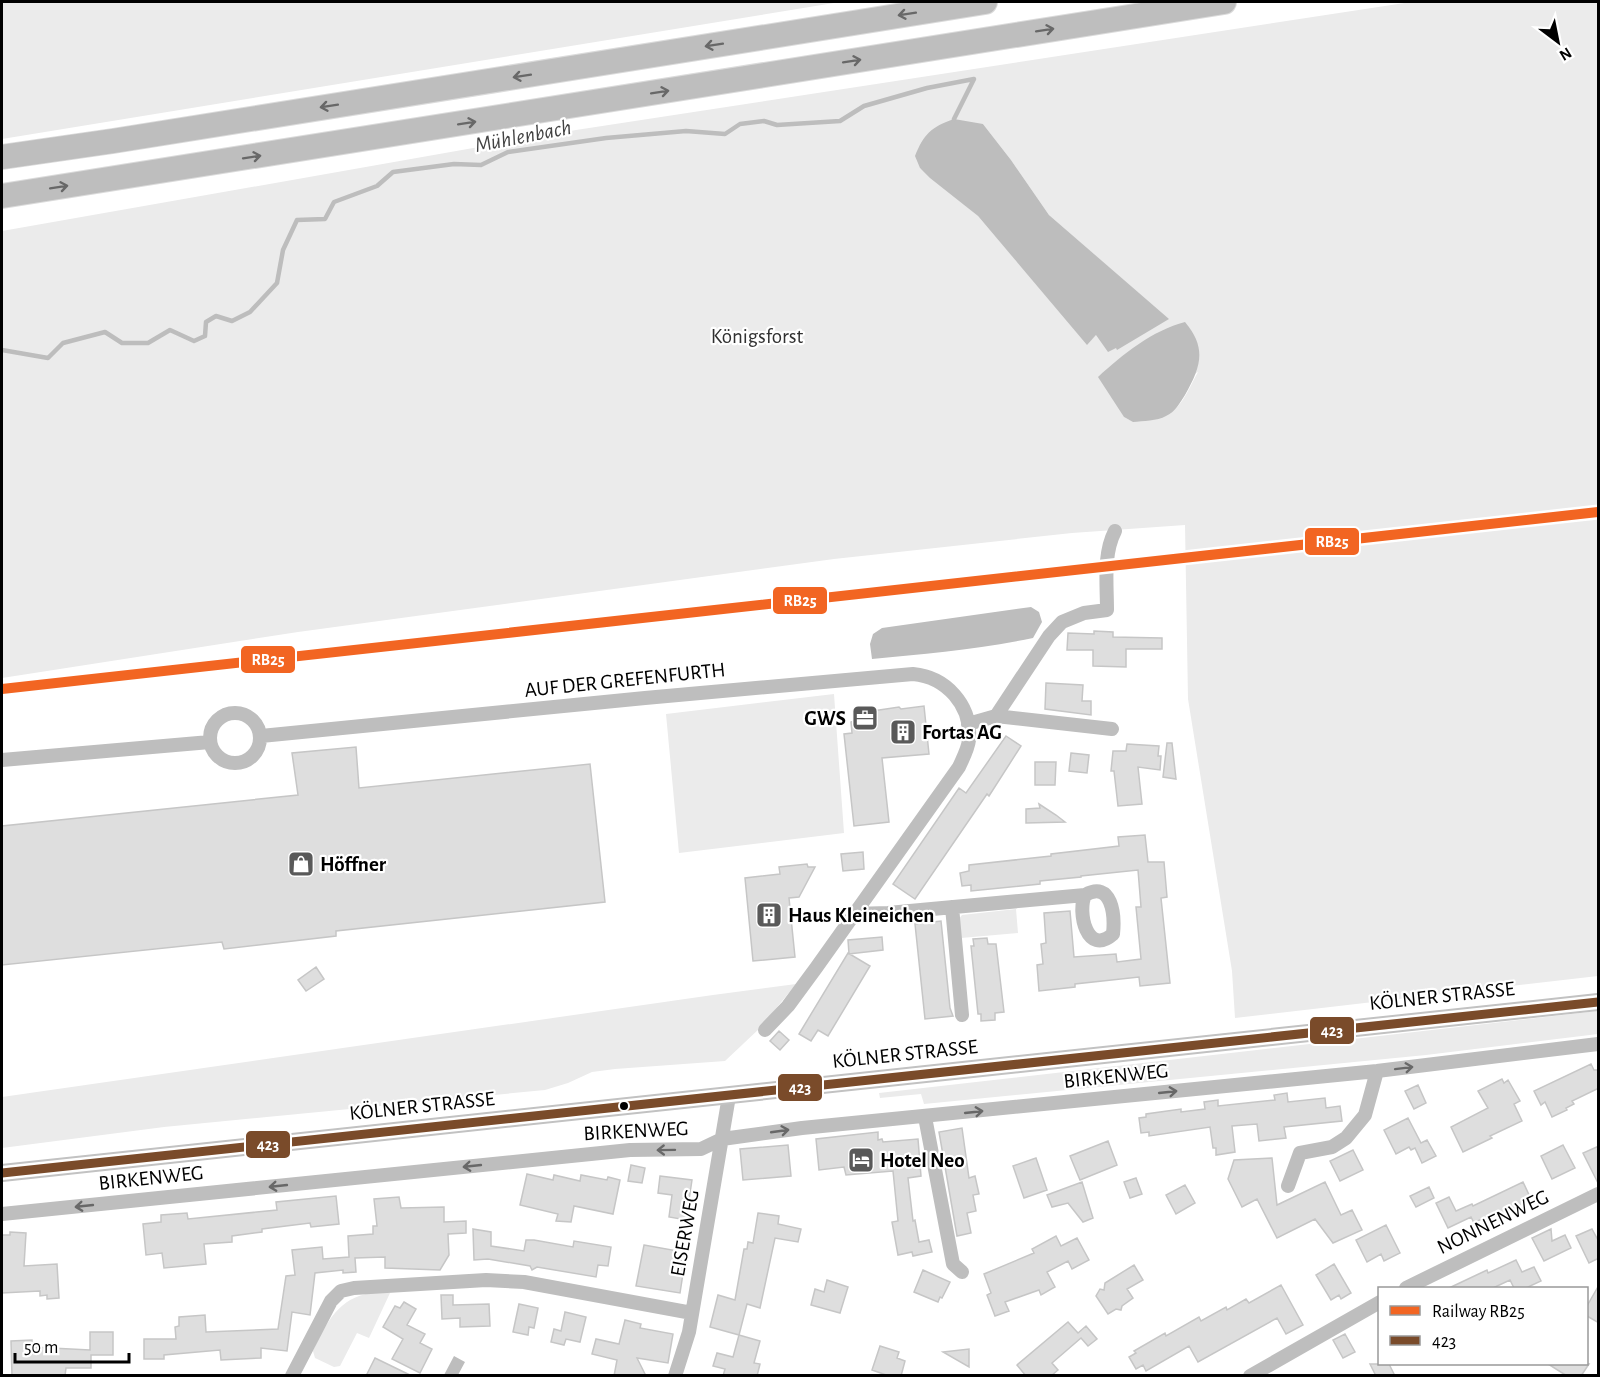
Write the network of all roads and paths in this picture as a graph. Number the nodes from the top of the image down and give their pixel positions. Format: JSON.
{"nodes":[{"id":1,"x":985,"y":2,"type":"edge"},
{"id":2,"x":1224,"y":2,"type":"edge"},
{"id":3,"x":2,"y":157,"type":"edge"},
{"id":4,"x":2,"y":196,"type":"edge"},
{"id":5,"x":1115,"y":531,"type":"dead end"},
{"id":6,"x":996,"y":716,"type":"junction"},
{"id":7,"x":968,"y":724,"type":"junction"},
{"id":8,"x":1112,"y":729,"type":"dead end"},
{"id":9,"x":261,"y":736,"type":"junction"},
{"id":10,"x":210,"y":742,"type":"junction"},
{"id":11,"x":2,"y":760,"type":"edge"},
{"id":12,"x":1085,"y":895,"type":"dead end"},
{"id":13,"x":952,"y":907,"type":"junction"},
{"id":14,"x":853,"y":914,"type":"junction"},
{"id":15,"x":1599,"y":1002,"type":"edge"},
{"id":16,"x":962,"y":1015,"type":"dead end"},
{"id":17,"x":765,"y":1030,"type":"dead end"},
{"id":18,"x":1599,"y":1044,"type":"edge"},
{"id":19,"x":1377,"y":1071,"type":"junction"},
{"id":20,"x":729,"y":1096,"type":"junction"},
{"id":21,"x":925,"y":1117,"type":"junction"},
{"id":22,"x":722,"y":1139,"type":"junction"},
{"id":23,"x":2,"y":1173,"type":"edge"},
{"id":24,"x":1288,"y":1186,"type":"dead end"},
{"id":25,"x":1599,"y":1194,"type":"edge"},
{"id":26,"x":2,"y":1214,"type":"edge"},
{"id":27,"x":962,"y":1272,"type":"dead end"},
{"id":28,"x":1408,"y":1287,"type":"edge"},
{"id":29,"x":1378,"y":1303,"type":"edge"},
{"id":30,"x":692,"y":1313,"type":"junction"},
{"id":31,"x":1268,"y":1371,"type":"edge"},
{"id":32,"x":292,"y":1376,"type":"edge"},
{"id":33,"x":675,"y":1376,"type":"edge"},
{"id":34,"x":1250,"y":1376,"type":"edge"}],
"edges":[{"from":1,"to":3,"type":"highway","one_way":true},
{"from":4,"to":2,"type":"highway","one_way":true},
{"from":5,"to":6,"type":"street"},
{"from":6,"to":7,"type":"street"},
{"from":6,"to":8,"type":"street"},
{"from":7,"to":9,"type":"street","name":"AUF DER GREFENFURTH"},
{"from":7,"to":14,"type":"street"},
{"from":9,"to":10,"type":"street"},
{"from":9,"to":10,"type":"street"},
{"from":10,"to":11,"type":"street"},
{"from":12,"to":13,"type":"street"},
{"from":13,"to":14,"type":"street"},
{"from":13,"to":16,"type":"street"},
{"from":14,"to":17,"type":"street"},
{"from":15,"to":20,"type":"main road","name":"KÖLNER STRASSE"},
{"from":19,"to":18,"type":"street","name":"BIRKENWEG","one_way":true},
{"from":21,"to":19,"type":"street","name":"BIRKENWEG","one_way":true},
{"from":19,"to":24,"type":"street"},
{"from":20,"to":22,"type":"street","name":"EISERWEG"},
{"from":20,"to":23,"type":"main road","name":"KÖLNER STRASSE"},
{"from":22,"to":21,"type":"street","name":"BIRKENWEG","one_way":true},
{"from":21,"to":27,"type":"street"},
{"from":22,"to":26,"type":"street","name":"BIRKENWEG","one_way":true},
{"from":22,"to":30,"type":"street","name":"EISERWEG"},
{"from":25,"to":28,"type":"street","name":"NONNENWEG"},
{"from":29,"to":31,"type":"street"},
{"from":30,"to":32,"type":"street"},
{"from":30,"to":33,"type":"street","name":"EISERWEG"},
{"from":31,"to":34,"type":"street"}]}
